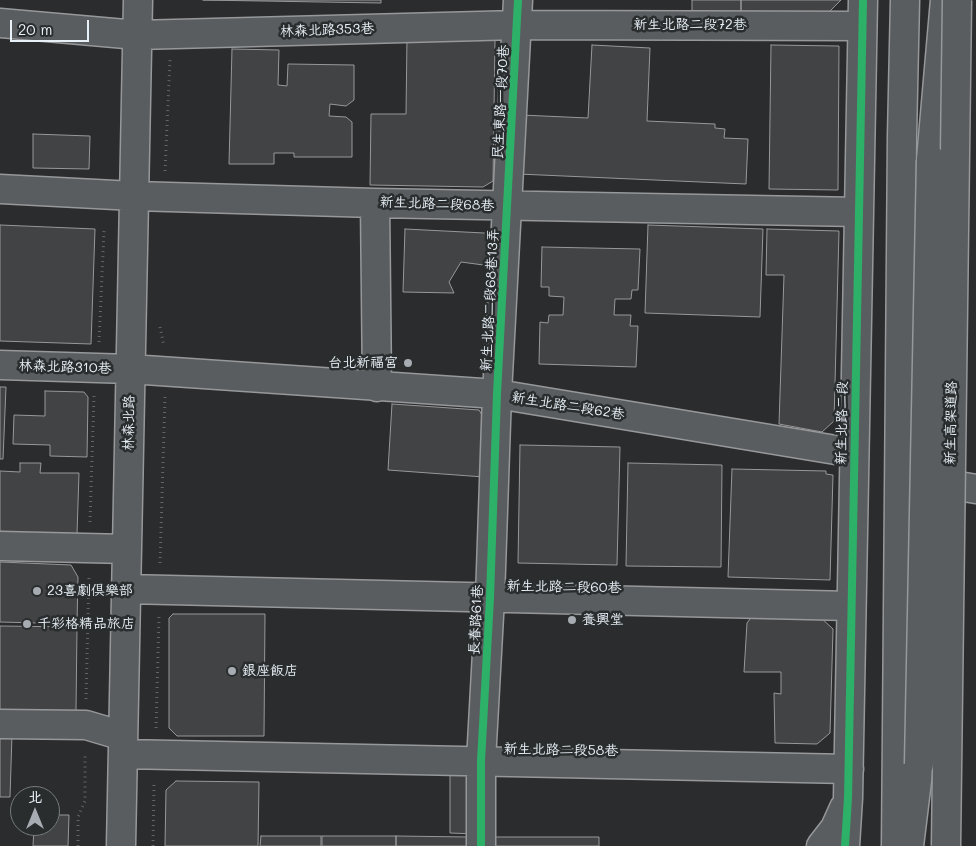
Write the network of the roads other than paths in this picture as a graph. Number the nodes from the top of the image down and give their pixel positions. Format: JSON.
{"nodes":[{"id":1,"x":138,"y":0,"type":"edge"},
{"id":2,"x":905,"y":0,"type":"edge"},
{"id":3,"x":945,"y":0,"type":"edge"},
{"id":4,"x":957,"y":0,"type":"edge"},
{"id":5,"x":518,"y":12,"type":"edge"},
{"id":6,"x":863,"y":13,"type":"edge"},
{"id":7,"x":0,"y":23,"type":"edge"},
{"id":8,"x":137,"y":34,"type":"junction"},
{"id":9,"x":0,"y":189,"type":"edge"},
{"id":10,"x":134,"y":196,"type":"junction"},
{"id":11,"x":375,"y":203,"type":"junction"},
{"id":12,"x":508,"y":206,"type":"junction"},
{"id":13,"x":859,"y":212,"type":"junction"},
{"id":14,"x":0,"y":365,"type":"edge"},
{"id":15,"x":130,"y":370,"type":"junction"},
{"id":16,"x":377,"y":386,"type":"junction"},
{"id":17,"x":497,"y":394,"type":"junction"},
{"id":18,"x":854,"y":453,"type":"junction"},
{"id":19,"x":899,"y":476,"type":"junction"},
{"id":20,"x":976,"y":489,"type":"edge"},
{"id":21,"x":0,"y":546,"type":"edge"},
{"id":22,"x":127,"y":548,"type":"junction"},
{"id":23,"x":126,"y":589,"type":"junction"},
{"id":24,"x":490,"y":598,"type":"junction"},
{"id":25,"x":852,"y":606,"type":"junction"},
{"id":26,"x":0,"y":724,"type":"edge"},
{"id":27,"x":123,"y":745,"type":"junction"},
{"id":28,"x":481,"y":761,"type":"junction"},
{"id":29,"x":849,"y":769,"type":"junction"},
{"id":30,"x":848,"y":798,"type":"junction"},
{"id":31,"x":121,"y":846,"type":"edge"},
{"id":32,"x":481,"y":846,"type":"edge"},
{"id":33,"x":822,"y":846,"type":"edge"},
{"id":34,"x":845,"y":846,"type":"edge"},
{"id":35,"x":896,"y":846,"type":"edge"},
{"id":36,"x":909,"y":846,"type":"edge"},
{"id":37,"x":946,"y":846,"type":"edge"}],
"edges":[{"from":1,"to":8,"type":"main road","name":"林森北路"},
{"from":2,"to":19,"type":"main road"},
{"from":3,"to":36,"type":"main road","bridge":true},
{"from":4,"to":37,"type":"main road","name":"新生高架道路","bridge":true},
{"from":5,"to":6,"type":"main road","name":"新生北路二段72巷"},
{"from":5,"to":8,"type":"main road","name":"林森北路353巷"},
{"from":5,"to":12,"type":"main road","name":"民生東路一段70巷"},
{"from":6,"to":13,"type":"main road","name":"新生北路二段"},
{"from":7,"to":8,"type":"main road","name":"林森北路353巷"},
{"from":8,"to":10,"type":"main road","name":"林森北路"},
{"from":9,"to":10,"type":"main road","name":"新生北路二段68巷"},
{"from":10,"to":11,"type":"main road","name":"新生北路二段68巷"},
{"from":10,"to":15,"type":"main road","name":"林森北路"},
{"from":11,"to":12,"type":"main road","name":"新生北路二段68巷"},
{"from":11,"to":16,"type":"main road"},
{"from":12,"to":13,"type":"main road","name":"新生北路二段68巷"},
{"from":12,"to":17,"type":"main road","name":"新生北路二段68巷13弄"},
{"from":13,"to":18,"type":"main road","name":"新生北路二段"},
{"from":14,"to":15,"type":"main road","name":"林森北路310巷"},
{"from":15,"to":16,"type":"main road","name":"新生北路二段62巷"},
{"from":15,"to":22,"type":"main road","name":"林森北路"},
{"from":16,"to":17,"type":"main road","name":"新生北路二段62巷"},
{"from":17,"to":18,"type":"main road","name":"新生北路二段62巷"},
{"from":17,"to":24,"type":"main road","name":"長春路61巷"},
{"from":18,"to":25,"type":"main road","name":"新生北路二段"},
{"from":19,"to":20,"type":"main road"},
{"from":19,"to":35,"type":"main road"},
{"from":21,"to":22,"type":"main road"},
{"from":22,"to":23,"type":"main road","name":"林森北路"},
{"from":23,"to":24,"type":"main road","name":"新生北路二段60巷"},
{"from":23,"to":27,"type":"main road","name":"林森北路"},
{"from":24,"to":25,"type":"main road","name":"新生北路二段60巷"},
{"from":24,"to":28,"type":"main road","name":"長春路61巷"},
{"from":25,"to":29,"type":"main road","name":"新生北路二段"},
{"from":26,"to":27,"type":"main road","name":"新生北路二段58巷"},
{"from":27,"to":28,"type":"main road","name":"新生北路二段58巷"},
{"from":27,"to":31,"type":"main road","name":"林森北路"},
{"from":28,"to":29,"type":"main road","name":"新生北路二段58巷"},
{"from":28,"to":32,"type":"main road","name":"長春路61巷"},
{"from":29,"to":30,"type":"main road","name":"新生北路二段"},
{"from":30,"to":33,"type":"main road","name":"新生北路二段"},
{"from":30,"to":34,"type":"main road","name":"新生北路二段"}]}
